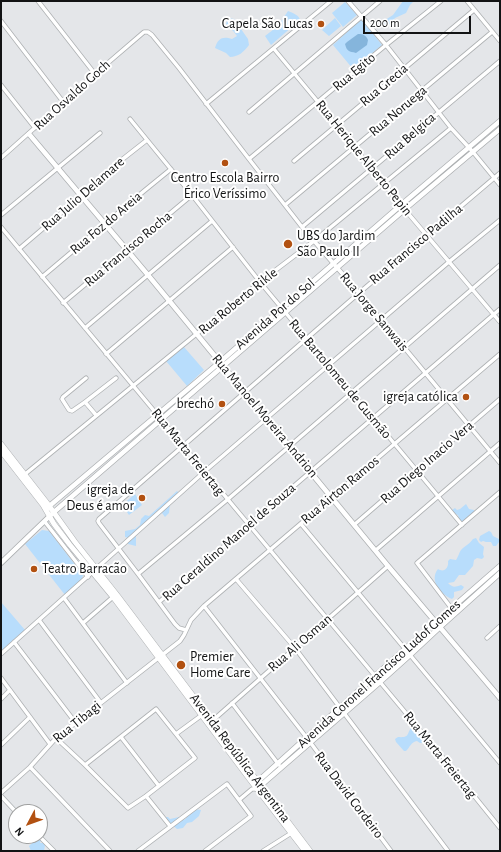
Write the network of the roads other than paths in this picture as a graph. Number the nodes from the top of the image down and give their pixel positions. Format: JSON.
{"nodes":[{"id":1,"x":38,"y":1,"type":"edge"},
{"id":2,"x":331,"y":1,"type":"edge"},
{"id":3,"x":348,"y":1,"type":"edge"},
{"id":4,"x":380,"y":1,"type":"edge"},
{"id":5,"x":441,"y":1,"type":"edge"},
{"id":6,"x":467,"y":1,"type":"edge"},
{"id":7,"x":474,"y":10,"type":"junction"},
{"id":8,"x":362,"y":16,"type":"junction"},
{"id":9,"x":1,"y":21,"type":"edge"},
{"id":10,"x":144,"y":32,"type":"joint"},
{"id":11,"x":492,"y":32,"type":"junction"},
{"id":12,"x":500,"y":41,"type":"edge"},
{"id":13,"x":386,"y":45,"type":"junction"},
{"id":14,"x":274,"y":49,"type":"junction"},
{"id":15,"x":500,"y":61,"type":"edge"},
{"id":16,"x":404,"y":68,"type":"junction"},
{"id":17,"x":95,"y":74,"type":"junction"},
{"id":18,"x":294,"y":74,"type":"junction"},
{"id":19,"x":1,"y":86,"type":"edge"},
{"id":20,"x":422,"y":90,"type":"junction"},
{"id":21,"x":318,"y":102,"type":"junction"},
{"id":22,"x":64,"y":103,"type":"junction"},
{"id":23,"x":206,"y":104,"type":"junction"},
{"id":24,"x":249,"y":112,"type":"dead end"},
{"id":25,"x":439,"y":112,"type":"junction"},
{"id":26,"x":130,"y":119,"type":"dead end"},
{"id":27,"x":500,"y":121,"type":"edge"},
{"id":28,"x":337,"y":126,"type":"junction"},
{"id":29,"x":34,"y":128,"type":"junction"},
{"id":30,"x":451,"y":128,"type":"junction"},
{"id":31,"x":500,"y":129,"type":"edge"},
{"id":32,"x":100,"y":133,"type":"dead end"},
{"id":33,"x":28,"y":134,"type":"junction"},
{"id":34,"x":147,"y":140,"type":"junction"},
{"id":35,"x":354,"y":147,"type":"junction"},
{"id":36,"x":469,"y":148,"type":"junction"},
{"id":37,"x":473,"y":152,"type":"junction"},
{"id":38,"x":1,"y":158,"type":"edge"},
{"id":39,"x":249,"y":160,"type":"junction"},
{"id":40,"x":294,"y":161,"type":"dead end"},
{"id":41,"x":58,"y":168,"type":"junction"},
{"id":42,"x":171,"y":169,"type":"junction"},
{"id":43,"x":372,"y":169,"type":"junction"},
{"id":44,"x":500,"y":173,"type":"edge"},
{"id":45,"x":494,"y":178,"type":"junction"},
{"id":46,"x":384,"y":184,"type":"junction"},
{"id":47,"x":500,"y":185,"type":"edge"},
{"id":48,"x":192,"y":195,"type":"junction"},
{"id":49,"x":81,"y":196,"type":"junction"},
{"id":50,"x":401,"y":204,"type":"junction"},
{"id":51,"x":285,"y":205,"type":"junction"},
{"id":52,"x":405,"y":209,"type":"junction"},
{"id":53,"x":1,"y":216,"type":"edge"},
{"id":54,"x":500,"y":220,"type":"edge"},
{"id":55,"x":212,"y":221,"type":"junction"},
{"id":56,"x":105,"y":223,"type":"junction"},
{"id":57,"x":1,"y":227,"type":"edge"},
{"id":58,"x":302,"y":227,"type":"junction"},
{"id":59,"x":427,"y":235,"type":"junction"},
{"id":60,"x":314,"y":240,"type":"junction"},
{"id":61,"x":233,"y":248,"type":"junction"},
{"id":62,"x":19,"y":249,"type":"junction"},
{"id":63,"x":127,"y":249,"type":"junction"},
{"id":64,"x":450,"y":261,"type":"junction"},
{"id":65,"x":334,"y":263,"type":"junction"},
{"id":66,"x":500,"y":266,"type":"edge"},
{"id":67,"x":337,"y":268,"type":"junction"},
{"id":68,"x":148,"y":275,"type":"junction"},
{"id":69,"x":42,"y":277,"type":"junction"},
{"id":70,"x":260,"y":282,"type":"junction"},
{"id":71,"x":473,"y":289,"type":"junction"},
{"id":72,"x":359,"y":293,"type":"junction"},
{"id":73,"x":169,"y":300,"type":"junction"},
{"id":74,"x":63,"y":303,"type":"junction"},
{"id":75,"x":500,"y":309,"type":"edge"},
{"id":76,"x":283,"y":311,"type":"junction"},
{"id":77,"x":494,"y":314,"type":"junction"},
{"id":78,"x":381,"y":320,"type":"junction"},
{"id":79,"x":500,"y":322,"type":"edge"},
{"id":80,"x":85,"y":328,"type":"junction"},
{"id":81,"x":197,"y":334,"type":"junction"},
{"id":82,"x":307,"y":339,"type":"junction"},
{"id":83,"x":404,"y":348,"type":"junction"},
{"id":84,"x":106,"y":354,"type":"junction"},
{"id":85,"x":500,"y":354,"type":"edge"},
{"id":86,"x":222,"y":364,"type":"junction"},
{"id":87,"x":329,"y":366,"type":"junction"},
{"id":88,"x":425,"y":373,"type":"junction"},
{"id":89,"x":86,"y":378,"type":"dead end"},
{"id":90,"x":116,"y":378,"type":"dead end"},
{"id":91,"x":133,"y":385,"type":"junction"},
{"id":92,"x":245,"y":392,"type":"junction"},
{"id":93,"x":352,"y":393,"type":"junction"},
{"id":94,"x":448,"y":399,"type":"junction"},
{"id":95,"x":500,"y":399,"type":"edge"},
{"id":96,"x":85,"y":402,"type":"junction"},
{"id":97,"x":96,"y":415,"type":"junction"},
{"id":98,"x":158,"y":415,"type":"junction"},
{"id":99,"x":373,"y":418,"type":"junction"},
{"id":100,"x":162,"y":419,"type":"junction"},
{"id":101,"x":267,"y":419,"type":"junction"},
{"id":102,"x":470,"y":425,"type":"junction"},
{"id":103,"x":500,"y":443,"type":"edge"},
{"id":104,"x":1,"y":444,"type":"edge"},
{"id":105,"x":183,"y":445,"type":"junction"},
{"id":106,"x":394,"y":445,"type":"junction"},
{"id":107,"x":290,"y":446,"type":"junction"},
{"id":108,"x":1,"y":451,"type":"edge"},
{"id":109,"x":491,"y":451,"type":"junction"},
{"id":110,"x":500,"y":463,"type":"edge"},
{"id":111,"x":416,"y":471,"type":"junction"},
{"id":112,"x":204,"y":472,"type":"junction"},
{"id":113,"x":311,"y":472,"type":"junction"},
{"id":114,"x":23,"y":476,"type":"junction"},
{"id":115,"x":500,"y":492,"type":"edge"},
{"id":116,"x":333,"y":497,"type":"junction"},
{"id":117,"x":438,"y":497,"type":"junction"},
{"id":118,"x":227,"y":500,"type":"junction"},
{"id":119,"x":48,"y":508,"type":"junction"},
{"id":120,"x":54,"y":512,"type":"junction"},
{"id":121,"x":49,"y":517,"type":"junction"},
{"id":122,"x":45,"y":522,"type":"junction"},
{"id":123,"x":301,"y":524,"type":"junction"},
{"id":124,"x":355,"y":524,"type":"junction"},
{"id":125,"x":248,"y":525,"type":"junction"},
{"id":126,"x":462,"y":525,"type":"junction"},
{"id":127,"x":119,"y":548,"type":"junction"},
{"id":128,"x":376,"y":550,"type":"junction"},
{"id":129,"x":269,"y":551,"type":"junction"},
{"id":130,"x":1,"y":563,"type":"edge"},
{"id":131,"x":388,"y":566,"type":"junction"},
{"id":132,"x":499,"y":570,"type":"edge"},
{"id":133,"x":92,"y":573,"type":"junction"},
{"id":134,"x":138,"y":574,"type":"junction"},
{"id":135,"x":236,"y":579,"type":"junction"},
{"id":136,"x":358,"y":592,"type":"junction"},
{"id":137,"x":113,"y":597,"type":"junction"},
{"id":138,"x":64,"y":598,"type":"junction"},
{"id":139,"x":159,"y":602,"type":"junction"},
{"id":140,"x":204,"y":606,"type":"junction"},
{"id":141,"x":453,"y":611,"type":"junction"},
{"id":142,"x":327,"y":619,"type":"junction"},
{"id":143,"x":39,"y":620,"type":"junction"},
{"id":144,"x":436,"y":622,"type":"junction"},
{"id":145,"x":82,"y":623,"type":"junction"},
{"id":146,"x":500,"y":626,"type":"edge"},
{"id":147,"x":440,"y":627,"type":"junction"},
{"id":148,"x":186,"y":630,"type":"junction"},
{"id":149,"x":487,"y":638,"type":"dead end"},
{"id":150,"x":14,"y":642,"type":"junction"},
{"id":151,"x":295,"y":648,"type":"junction"},
{"id":152,"x":405,"y":649,"type":"junction"},
{"id":153,"x":1,"y":654,"type":"edge"},
{"id":154,"x":410,"y":655,"type":"junction"},
{"id":155,"x":160,"y":657,"type":"junction"},
{"id":156,"x":374,"y":676,"type":"junction"},
{"id":157,"x":1,"y":678,"type":"edge"},
{"id":158,"x":260,"y":679,"type":"junction"},
{"id":159,"x":380,"y":682,"type":"junction"},
{"id":160,"x":127,"y":683,"type":"junction"},
{"id":161,"x":10,"y":690,"type":"junction"},
{"id":162,"x":500,"y":698,"type":"edge"},
{"id":163,"x":1,"y":699,"type":"edge"},
{"id":164,"x":101,"y":703,"type":"junction"},
{"id":165,"x":232,"y":703,"type":"junction"},
{"id":166,"x":340,"y":708,"type":"junction"},
{"id":167,"x":344,"y":713,"type":"junction"},
{"id":168,"x":204,"y":714,"type":"junction"},
{"id":169,"x":30,"y":717,"type":"junction"},
{"id":170,"x":75,"y":722,"type":"junction"},
{"id":171,"x":210,"y":722,"type":"junction"},
{"id":172,"x":176,"y":734,"type":"junction"},
{"id":173,"x":121,"y":737,"type":"junction"},
{"id":174,"x":56,"y":738,"type":"junction"},
{"id":175,"x":308,"y":740,"type":"junction"},
{"id":176,"x":50,"y":744,"type":"junction"},
{"id":177,"x":1,"y":745,"type":"edge"},
{"id":178,"x":500,"y":763,"type":"edge"},
{"id":179,"x":85,"y":765,"type":"junction"},
{"id":180,"x":280,"y":766,"type":"junction"},
{"id":181,"x":30,"y":767,"type":"junction"},
{"id":182,"x":159,"y":786,"type":"junction"},
{"id":183,"x":256,"y":786,"type":"junction"},
{"id":184,"x":1,"y":794,"type":"edge"},
{"id":185,"x":146,"y":796,"type":"junction"},
{"id":186,"x":239,"y":800,"type":"junction"},
{"id":187,"x":9,"y":804,"type":"edge"},
{"id":188,"x":170,"y":826,"type":"junction"},
{"id":189,"x":500,"y":828,"type":"edge"},
{"id":190,"x":293,"y":832,"type":"junction"},
{"id":191,"x":110,"y":851,"type":"edge"},
{"id":192,"x":138,"y":851,"type":"edge"},
{"id":193,"x":205,"y":851,"type":"edge"},
{"id":194,"x":263,"y":851,"type":"edge"},
{"id":195,"x":305,"y":851,"type":"edge"},
{"id":196,"x":310,"y":851,"type":"edge"},
{"id":197,"x":392,"y":851,"type":"edge"},
{"id":198,"x":448,"y":851,"type":"edge"}],
"edges":[{"from":1,"to":17,"type":"street"},
{"from":2,"to":14,"type":"street"},
{"from":3,"to":8,"type":"street"},
{"from":4,"to":8,"type":"street"},
{"from":5,"to":13,"type":"street","name":"Rua Egito"},
{"from":6,"to":7,"type":"street"},
{"from":7,"to":11,"type":"street"},
{"from":7,"to":16,"type":"street","name":"Rua Grecia"},
{"from":8,"to":13,"type":"street"},
{"from":8,"to":18,"type":"street"},
{"from":9,"to":22,"type":"street"},
{"from":10,"to":17,"type":"street","name":"Rua Osvaldo Goch"},
{"from":10,"to":23,"type":"street","name":"Rua Jorge Sanwais"},
{"from":11,"to":12,"type":"street"},
{"from":11,"to":20,"type":"street","name":"Rua Noruega"},
{"from":13,"to":16,"type":"street"},
{"from":13,"to":21,"type":"street","name":"Rua Egito"},
{"from":14,"to":18,"type":"street","name":"Rua Herique Alberto Pepin"},
{"from":14,"to":23,"type":"street"},
{"from":15,"to":25,"type":"street","name":"Rua Belgica"},
{"from":16,"to":20,"type":"street"},
{"from":16,"to":28,"type":"street","name":"Rua Grecia"},
{"from":17,"to":22,"type":"street","name":"Rua Osvaldo Goch"},
{"from":18,"to":21,"type":"street","name":"Rua Herique Alberto Pepin"},
{"from":18,"to":24,"type":"street"},
{"from":19,"to":29,"type":"street"},
{"from":20,"to":25,"type":"street"},
{"from":20,"to":35,"type":"street","name":"Rua Noruega"},
{"from":21,"to":28,"type":"street","name":"Rua Herique Alberto Pepin"},
{"from":21,"to":39,"type":"street","name":"Rua Egito"},
{"from":22,"to":29,"type":"street","name":"Rua Osvaldo Goch"},
{"from":23,"to":39,"type":"street","name":"Rua Jorge Sanwais"},
{"from":25,"to":30,"type":"street"},
{"from":25,"to":43,"type":"street","name":"Rua Belgica"},
{"from":26,"to":34,"type":"street","name":"Rua Bartolomeu de Gusmão"},
{"from":27,"to":36,"type":"street","name":"Avenida Por do Sol"},
{"from":28,"to":35,"type":"street","name":"Rua Herique Alberto Pepin"},
{"from":28,"to":40,"type":"street","name":"Rua Grecia"},
{"from":29,"to":33,"type":"street","name":"Rua Osvaldo Goch"},
{"from":30,"to":36,"type":"street"},
{"from":30,"to":46,"type":"street","name":"Rua Roberto Rikle"},
{"from":31,"to":37,"type":"street","name":"Avenida Por do Sol"},
{"from":32,"to":41,"type":"street"},
{"from":33,"to":38,"type":"street","name":"Rua Osvaldo Goch"},
{"from":33,"to":41,"type":"street","name":"Rua Manoel Moreira Andrion"},
{"from":34,"to":42,"type":"street","name":"Rua Bartolomeu de Gusmão"},
{"from":34,"to":49,"type":"street","name":"Rua Julio Delamare"},
{"from":35,"to":43,"type":"street","name":"Rua Herique Alberto Pepin"},
{"from":35,"to":51,"type":"street","name":"Rua Noruega"},
{"from":36,"to":37,"type":"street"},
{"from":36,"to":50,"type":"street","name":"Avenida Por do Sol"},
{"from":37,"to":45,"type":"street"},
{"from":37,"to":52,"type":"street","name":"Avenida Por do Sol"},
{"from":39,"to":51,"type":"street","name":"Rua Jorge Sanwais"},
{"from":41,"to":49,"type":"street","name":"Rua Manoel Moreira Andrion"},
{"from":41,"to":53,"type":"street"},
{"from":42,"to":48,"type":"street","name":"Rua Bartolomeu de Gusmão"},
{"from":42,"to":56,"type":"street","name":"Rua Foz do Areia"},
{"from":43,"to":46,"type":"street","name":"Rua Herique Alberto Pepin"},
{"from":43,"to":58,"type":"street","name":"Rua Belgica"},
{"from":44,"to":45,"type":"street","name":"Rua Francisco Padilha"},
{"from":45,"to":47,"type":"street"},
{"from":45,"to":59,"type":"street","name":"Rua Francisco Padilha"},
{"from":46,"to":50,"type":"street","name":"Rua Herique Alberto Pepin"},
{"from":46,"to":60,"type":"street","name":"Rua Roberto Rikle"},
{"from":48,"to":55,"type":"street","name":"Rua Bartolomeu de Gusmão"},
{"from":48,"to":63,"type":"street","name":"Rua Francisco Rocha"},
{"from":49,"to":56,"type":"street","name":"Rua Manoel Moreira Andrion"},
{"from":49,"to":62,"type":"street","name":"Rua Julio Delamare"},
{"from":50,"to":52,"type":"street","name":"Rua Herique Alberto Pepin"},
{"from":50,"to":65,"type":"street","name":"Avenida Por do Sol"},
{"from":51,"to":58,"type":"street","name":"Rua Jorge Sanwais"},
{"from":52,"to":59,"type":"street","name":"Rua Herique Alberto Pepin"},
{"from":52,"to":67,"type":"street","name":"Avenida Por do Sol"},
{"from":54,"to":64,"type":"street"},
{"from":55,"to":61,"type":"street","name":"Rua Bartolomeu de Gusmão"},
{"from":55,"to":68,"type":"street"},
{"from":56,"to":63,"type":"street","name":"Rua Manoel Moreira Andrion"},
{"from":56,"to":69,"type":"street","name":"Rua Foz do Areia"},
{"from":57,"to":62,"type":"street","name":"Rua Marta Freiertag"},
{"from":58,"to":60,"type":"street","name":"Rua Jorge Sanwais"},
{"from":59,"to":64,"type":"street","name":"Rua Herique Alberto Pepin"},
{"from":59,"to":72,"type":"street","name":"Rua Francisco Padilha"},
{"from":60,"to":65,"type":"street","name":"Rua Jorge Sanwais"},
{"from":60,"to":70,"type":"street","name":"Rua Roberto Rikle"},
{"from":61,"to":70,"type":"street","name":"Rua Bartolomeu de Gusmão"},
{"from":61,"to":73,"type":"street"},
{"from":62,"to":69,"type":"street","name":"Rua Marta Freiertag"},
{"from":63,"to":68,"type":"street","name":"Rua Manoel Moreira Andrion"},
{"from":63,"to":74,"type":"street","name":"Rua Francisco Rocha"},
{"from":64,"to":71,"type":"street","name":"Rua Herique Alberto Pepin"},
{"from":64,"to":78,"type":"street"},
{"from":65,"to":67,"type":"street","name":"Rua Jorge Sanwais"},
{"from":65,"to":76,"type":"street","name":"Avenida Por do Sol"},
{"from":66,"to":71,"type":"street"},
{"from":67,"to":72,"type":"street","name":"Rua Jorge Sanwais"},
{"from":67,"to":76,"type":"street","name":"Avenida Por do Sol"},
{"from":68,"to":73,"type":"street","name":"Rua Manoel Moreira Andrion"},
{"from":68,"to":80,"type":"street"},
{"from":69,"to":74,"type":"street","name":"Rua Marta Freiertag"},
{"from":70,"to":76,"type":"street","name":"Rua Bartolomeu de Gusmão"},
{"from":70,"to":81,"type":"street","name":"Rua Roberto Rikle"},
{"from":71,"to":77,"type":"street","name":"Rua Herique Alberto Pepin"},
{"from":71,"to":83,"type":"street"},
{"from":72,"to":78,"type":"street","name":"Rua Jorge Sanwais"},
{"from":72,"to":82,"type":"street","name":"Rua Francisco Padilha"},
{"from":73,"to":81,"type":"street","name":"Rua Manoel Moreira Andrion"},
{"from":73,"to":84,"type":"street"},
{"from":74,"to":80,"type":"street","name":"Rua Marta Freiertag"},
{"from":75,"to":77,"type":"street","name":"Rua Geraldino Manoel de Souza"},
{"from":76,"to":82,"type":"street","name":"Rua Bartolomeu de Gusmão"},
{"from":76,"to":86,"type":"street","name":"Avenida Por do Sol"},
{"from":77,"to":79,"type":"street","name":"Rua Herique Alberto Pepin"},
{"from":77,"to":88,"type":"street","name":"Rua Geraldino Manoel de Souza"},
{"from":78,"to":83,"type":"street","name":"Rua Jorge Sanwais"},
{"from":78,"to":87,"type":"street"},
{"from":80,"to":84,"type":"street","name":"Rua Marta Freiertag"},
{"from":81,"to":86,"type":"street","name":"Rua Manoel Moreira Andrion"},
{"from":81,"to":91,"type":"street","name":"Rua Roberto Rikle"},
{"from":82,"to":87,"type":"street","name":"Rua Bartolomeu de Gusmão"},
{"from":82,"to":92,"type":"street","name":"Rua Francisco Padilha"},
{"from":83,"to":88,"type":"street","name":"Rua Jorge Sanwais"},
{"from":83,"to":93,"type":"street"},
{"from":84,"to":91,"type":"street","name":"Rua Marta Freiertag"},
{"from":85,"to":94,"type":"street","name":"Rua Airton Ramos"},
{"from":86,"to":92,"type":"street","name":"Rua Manoel Moreira Andrion"},
{"from":86,"to":98,"type":"street","name":"Avenida Por do Sol"},
{"from":86,"to":100,"type":"street","name":"Avenida Por do Sol"},
{"from":87,"to":93,"type":"street","name":"Rua Bartolomeu de Gusmão"},
{"from":87,"to":101,"type":"street"},
{"from":88,"to":94,"type":"street","name":"Rua Jorge Sanwais"},
{"from":88,"to":99,"type":"street","name":"Rua Geraldino Manoel de Souza"},
{"from":89,"to":96,"type":"street"},
{"from":90,"to":96,"type":"street"},
{"from":91,"to":97,"type":"street","name":"Rua Roberto Rikle"},
{"from":91,"to":98,"type":"street","name":"Rua Marta Freiertag"},
{"from":92,"to":101,"type":"street","name":"Rua Manoel Moreira Andrion"},
{"from":92,"to":105,"type":"street","name":"Rua Francisco Padilha"},
{"from":93,"to":99,"type":"street","name":"Rua Bartolomeu de Gusmão"},
{"from":93,"to":107,"type":"street"},
{"from":94,"to":102,"type":"street","name":"Rua Jorge Sanwais"},
{"from":94,"to":106,"type":"street","name":"Rua Airton Ramos"},
{"from":95,"to":102,"type":"street","name":"Rua Diego Inacio Vera"},
{"from":96,"to":97,"type":"street"},
{"from":97,"to":114,"type":"street","name":"Rua Roberto Rikle"},
{"from":98,"to":100,"type":"street","name":"Rua Marta Freiertag"},
{"from":98,"to":119,"type":"street","name":"Avenida Por do Sol"},
{"from":99,"to":106,"type":"street","name":"Rua Bartolomeu de Gusmão"},
{"from":99,"to":113,"type":"street","name":"Rua Geraldino Manoel de Souza"},
{"from":100,"to":105,"type":"street","name":"Rua Marta Freiertag"},
{"from":100,"to":120,"type":"street","name":"Avenida Por do Sol"},
{"from":101,"to":107,"type":"street","name":"Rua Manoel Moreira Andrion"},
{"from":101,"to":112,"type":"street"},
{"from":102,"to":109,"type":"street","name":"Rua Jorge Sanwais"},
{"from":102,"to":111,"type":"street","name":"Rua Diego Inacio Vera"},
{"from":103,"to":109,"type":"street"},
{"from":104,"to":114,"type":"main road"},
{"from":105,"to":112,"type":"street","name":"Rua Marta Freiertag"},
{"from":105,"to":127,"type":"street","name":"Rua Francisco Padilha"},
{"from":106,"to":111,"type":"street","name":"Rua Bartolomeu de Gusmão"},
{"from":106,"to":116,"type":"street","name":"Rua Airton Ramos"},
{"from":107,"to":113,"type":"street","name":"Rua Manoel Moreira Andrion"},
{"from":107,"to":118,"type":"street"},
{"from":108,"to":114,"type":"main road"},
{"from":109,"to":110,"type":"street","name":"Rua Jorge Sanwais"},
{"from":109,"to":117,"type":"street"},
{"from":111,"to":117,"type":"street","name":"Rua Bartolomeu de Gusmão"},
{"from":111,"to":124,"type":"street","name":"Rua Diego Inacio Vera"},
{"from":112,"to":118,"type":"street","name":"Rua Marta Freiertag"},
{"from":112,"to":127,"type":"street"},
{"from":113,"to":116,"type":"street","name":"Rua Manoel Moreira Andrion"},
{"from":113,"to":125,"type":"street","name":"Rua Geraldino Manoel de Souza"},
{"from":114,"to":119,"type":"main road"},
{"from":115,"to":126,"type":"street"},
{"from":116,"to":123,"type":"street","name":"Rua Airton Ramos"},
{"from":116,"to":124,"type":"street","name":"Rua Manoel Moreira Andrion"},
{"from":117,"to":126,"type":"street","name":"Rua Bartolomeu de Gusmão"},
{"from":117,"to":128,"type":"street"},
{"from":118,"to":125,"type":"street","name":"Rua Marta Freiertag"},
{"from":118,"to":134,"type":"street"},
{"from":119,"to":120,"type":"main road","name":"Avenida República Argentina"},
{"from":119,"to":121,"type":"main road","name":"Avenida República Argentina"},
{"from":120,"to":121,"type":"street","name":"Avenida Por do Sol"},
{"from":120,"to":133,"type":"main road","name":"Avenida República Argentina"},
{"from":121,"to":122,"type":"street","name":"Avenida Por do Sol"},
{"from":121,"to":133,"type":"main road","name":"Avenida República Argentina"},
{"from":122,"to":130,"type":"street","name":"Avenida Por do Sol"},
{"from":122,"to":133,"type":"street","name":"Avenida República Argentina"},
{"from":123,"to":129,"type":"street","name":"Rua Airton Ramos"},
{"from":123,"to":136,"type":"street"},
{"from":124,"to":128,"type":"street","name":"Rua Manoel Moreira Andrion"},
{"from":125,"to":129,"type":"street","name":"Rua Marta Freiertag"},
{"from":125,"to":139,"type":"street","name":"Rua Geraldino Manoel de Souza"},
{"from":126,"to":141,"type":"street"},
{"from":127,"to":133,"type":"street"},
{"from":127,"to":134,"type":"street"},
{"from":128,"to":131,"type":"street","name":"Rua Manoel Moreira Andrion"},
{"from":129,"to":135,"type":"street","name":"Rua Airton Ramos"},
{"from":129,"to":142,"type":"street","name":"Rua Marta Freiertag"},
{"from":131,"to":136,"type":"street","name":"Rua Ali Osman"},
{"from":131,"to":144,"type":"street","name":"Rua Manoel Moreira Andrion"},
{"from":132,"to":141,"type":"street","name":"Avenida Coronel Francisco Ludof Gomes"},
{"from":133,"to":137,"type":"main road","name":"Avenida República Argentina"},
{"from":133,"to":138,"type":"street"},
{"from":133,"to":155,"type":"main road","name":"Avenida República Argentina"},
{"from":134,"to":139,"type":"street"},
{"from":135,"to":140,"type":"street","name":"Rua Airton Ramos"},
{"from":135,"to":151,"type":"street"},
{"from":136,"to":142,"type":"street","name":"Rua Ali Osman"},
{"from":136,"to":152,"type":"street"},
{"from":137,"to":145,"type":"street"},
{"from":137,"to":155,"type":"main road","name":"Avenida República Argentina"},
{"from":138,"to":143,"type":"street"},
{"from":138,"to":145,"type":"street"},
{"from":139,"to":148,"type":"street"},
{"from":140,"to":148,"type":"street","name":"Rua Airton Ramos"},
{"from":140,"to":158,"type":"street","name":"Rua David Cordeiro"},
{"from":141,"to":144,"type":"street","name":"Avenida Coronel Francisco Ludof Gomes"},
{"from":141,"to":147,"type":"street","name":"Avenida Coronel Francisco Ludof Gomes"},
{"from":142,"to":151,"type":"street","name":"Rua Ali Osman"},
{"from":142,"to":156,"type":"street","name":"Rua Marta Freiertag"},
{"from":143,"to":150,"type":"street"},
{"from":143,"to":164,"type":"street"},
{"from":144,"to":147,"type":"street","name":"Rua Manoel Moreira Andrion"},
{"from":144,"to":152,"type":"street","name":"Avenida Coronel Francisco Ludof Gomes"},
{"from":145,"to":160,"type":"street"},
{"from":146,"to":149,"type":"street"},
{"from":147,"to":154,"type":"street","name":"Avenida Coronel Francisco Ludof Gomes"},
{"from":147,"to":162,"type":"street","name":"Rua Manoel Moreira Andrion"},
{"from":148,"to":155,"type":"street","name":"Rua Tibagi"},
{"from":150,"to":153,"type":"street"},
{"from":150,"to":170,"type":"street"},
{"from":151,"to":158,"type":"street","name":"Rua Ali Osman"},
{"from":151,"to":166,"type":"street"},
{"from":152,"to":154,"type":"street"},
{"from":152,"to":156,"type":"street","name":"Avenida Coronel Francisco Ludof Gomes"},
{"from":154,"to":159,"type":"street","name":"Avenida Coronel Francisco Ludof Gomes"},
{"from":154,"to":178,"type":"street"},
{"from":155,"to":160,"type":"street","name":"Rua Tibagi"},
{"from":155,"to":168,"type":"main road","name":"Avenida República Argentina"},
{"from":156,"to":166,"type":"street","name":"Avenida Coronel Francisco Ludof Gomes"},
{"from":157,"to":161,"type":"street"},
{"from":158,"to":165,"type":"street","name":"Rua Ali Osman"},
{"from":158,"to":175,"type":"street","name":"Rua David Cordeiro"},
{"from":159,"to":167,"type":"street","name":"Avenida Coronel Francisco Ludof Gomes"},
{"from":159,"to":189,"type":"street","name":"Rua Marta Freiertag"},
{"from":160,"to":164,"type":"street","name":"Rua Tibagi"},
{"from":161,"to":163,"type":"street"},
{"from":161,"to":169,"type":"street"},
{"from":164,"to":170,"type":"street","name":"Rua Tibagi"},
{"from":165,"to":171,"type":"street","name":"Rua Ali Osman"},
{"from":165,"to":180,"type":"street"},
{"from":166,"to":167,"type":"street"},
{"from":166,"to":175,"type":"street","name":"Avenida Coronel Francisco Ludof Gomes"},
{"from":167,"to":175,"type":"street","name":"Avenida Coronel Francisco Ludof Gomes"},
{"from":167,"to":198,"type":"street"},
{"from":168,"to":171,"type":"main road","name":"Avenida República Argentina"},
{"from":168,"to":172,"type":"street"},
{"from":169,"to":176,"type":"street"},
{"from":169,"to":177,"type":"street"},
{"from":170,"to":174,"type":"street","name":"Rua Tibagi"},
{"from":171,"to":183,"type":"main road","name":"Avenida República Argentina"},
{"from":172,"to":173,"type":"street"},
{"from":172,"to":182,"type":"street"},
{"from":173,"to":179,"type":"street"},
{"from":173,"to":182,"type":"street"},
{"from":174,"to":176,"type":"street","name":"Rua Tibagi"},
{"from":174,"to":179,"type":"street"},
{"from":175,"to":180,"type":"street","name":"Avenida Coronel Francisco Ludof Gomes"},
{"from":175,"to":197,"type":"street","name":"Rua David Cordeiro"},
{"from":176,"to":181,"type":"street","name":"Rua Tibagi"},
{"from":179,"to":185,"type":"street"},
{"from":180,"to":183,"type":"street","name":"Avenida Coronel Francisco Ludof Gomes"},
{"from":181,"to":184,"type":"street","name":"Rua Tibagi"},
{"from":181,"to":191,"type":"street"},
{"from":182,"to":185,"type":"street"},
{"from":183,"to":186,"type":"street"},
{"from":183,"to":190,"type":"main road","name":"Avenida República Argentina"},
{"from":184,"to":187,"type":"street"},
{"from":185,"to":188,"type":"street"},
{"from":186,"to":188,"type":"street"},
{"from":186,"to":193,"type":"street"},
{"from":188,"to":192,"type":"street"},
{"from":190,"to":194,"type":"street"},
{"from":190,"to":195,"type":"main road","name":"Avenida República Argentina"},
{"from":190,"to":196,"type":"main road","name":"Avenida República Argentina"}]}
